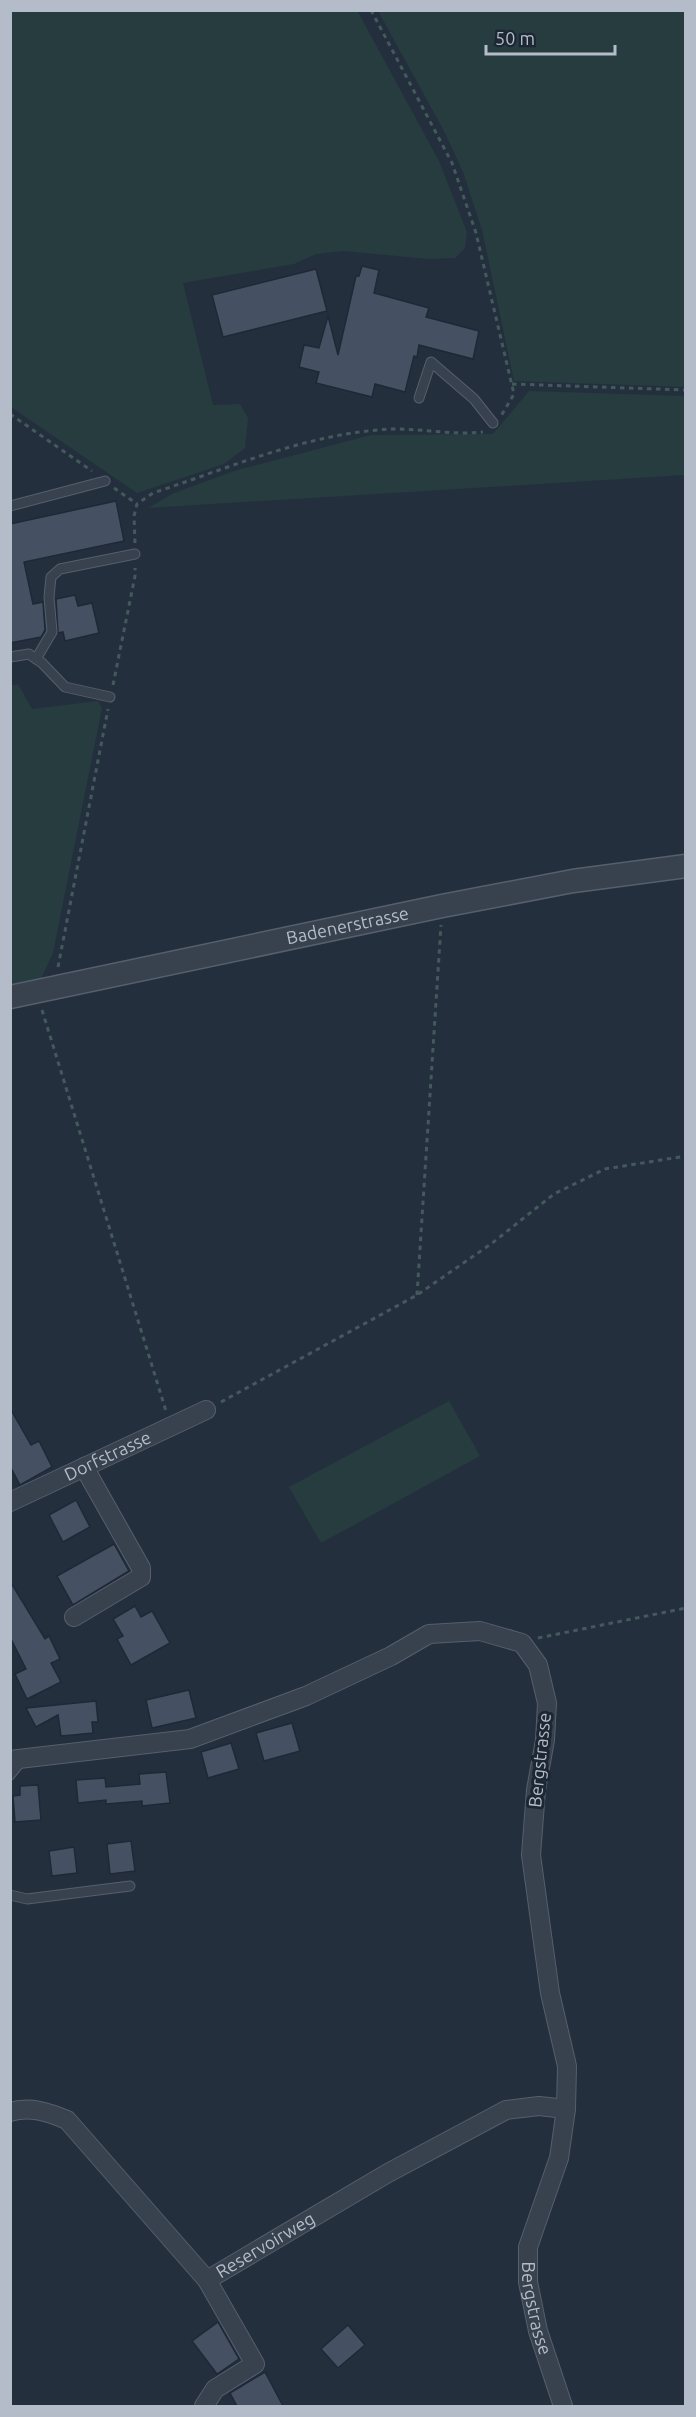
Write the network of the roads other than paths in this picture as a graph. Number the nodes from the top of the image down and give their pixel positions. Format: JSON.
{"nodes":[{"id":1,"x":419,"y":398,"type":"dead end"},
{"id":2,"x":493,"y":423,"type":"road end"},
{"id":3,"x":105,"y":481,"type":"road end"},
{"id":4,"x":10,"y":506,"type":"edge"},
{"id":5,"x":135,"y":554,"type":"road end"},
{"id":6,"x":10,"y":657,"type":"edge"},
{"id":7,"x":36,"y":659,"type":"junction"},
{"id":8,"x":110,"y":697,"type":"road end"},
{"id":9,"x":686,"y":866,"type":"edge"},
{"id":10,"x":10,"y":997,"type":"edge"},
{"id":11,"x":206,"y":1410,"type":"road end"},
{"id":12,"x":84,"y":1467,"type":"junction"},
{"id":13,"x":10,"y":1502,"type":"edge"},
{"id":14,"x":74,"y":1617,"type":"dead end"},
{"id":15,"x":17,"y":1759,"type":"edge"},
{"id":16,"x":10,"y":1775,"type":"edge"},
{"id":17,"x":130,"y":1886,"type":"dead end"},
{"id":18,"x":10,"y":1895,"type":"edge"},
{"id":19,"x":566,"y":2109,"type":"junction"},
{"id":20,"x":10,"y":2112,"type":"edge"},
{"id":21,"x":207,"y":2280,"type":"junction"},
{"id":22,"x":204,"y":2406,"type":"edge"},
{"id":23,"x":563,"y":2406,"type":"edge"}],
"edges":[{"from":1,"to":2,"type":"lane"},
{"from":3,"to":4,"type":"lane"},
{"from":5,"to":7,"type":"lane"},
{"from":6,"to":7,"type":"lane"},
{"from":7,"to":8,"type":"lane"},
{"from":9,"to":10,"type":"street","name":"Badenerstrasse"},
{"from":11,"to":12,"type":"street","name":"Dorfstrasse"},
{"from":12,"to":13,"type":"street","name":"Dorfstrasse"},
{"from":12,"to":14,"type":"street"},
{"from":15,"to":16,"type":"lane"},
{"from":15,"to":19,"type":"street","name":"Bergstrasse"},
{"from":17,"to":18,"type":"lane"},
{"from":19,"to":21,"type":"street","name":"Reservoirweg"},
{"from":19,"to":23,"type":"street","name":"Bergstrasse"},
{"from":20,"to":21,"type":"street","name":"Reservoirweg"},
{"from":21,"to":22,"type":"street"}]}
